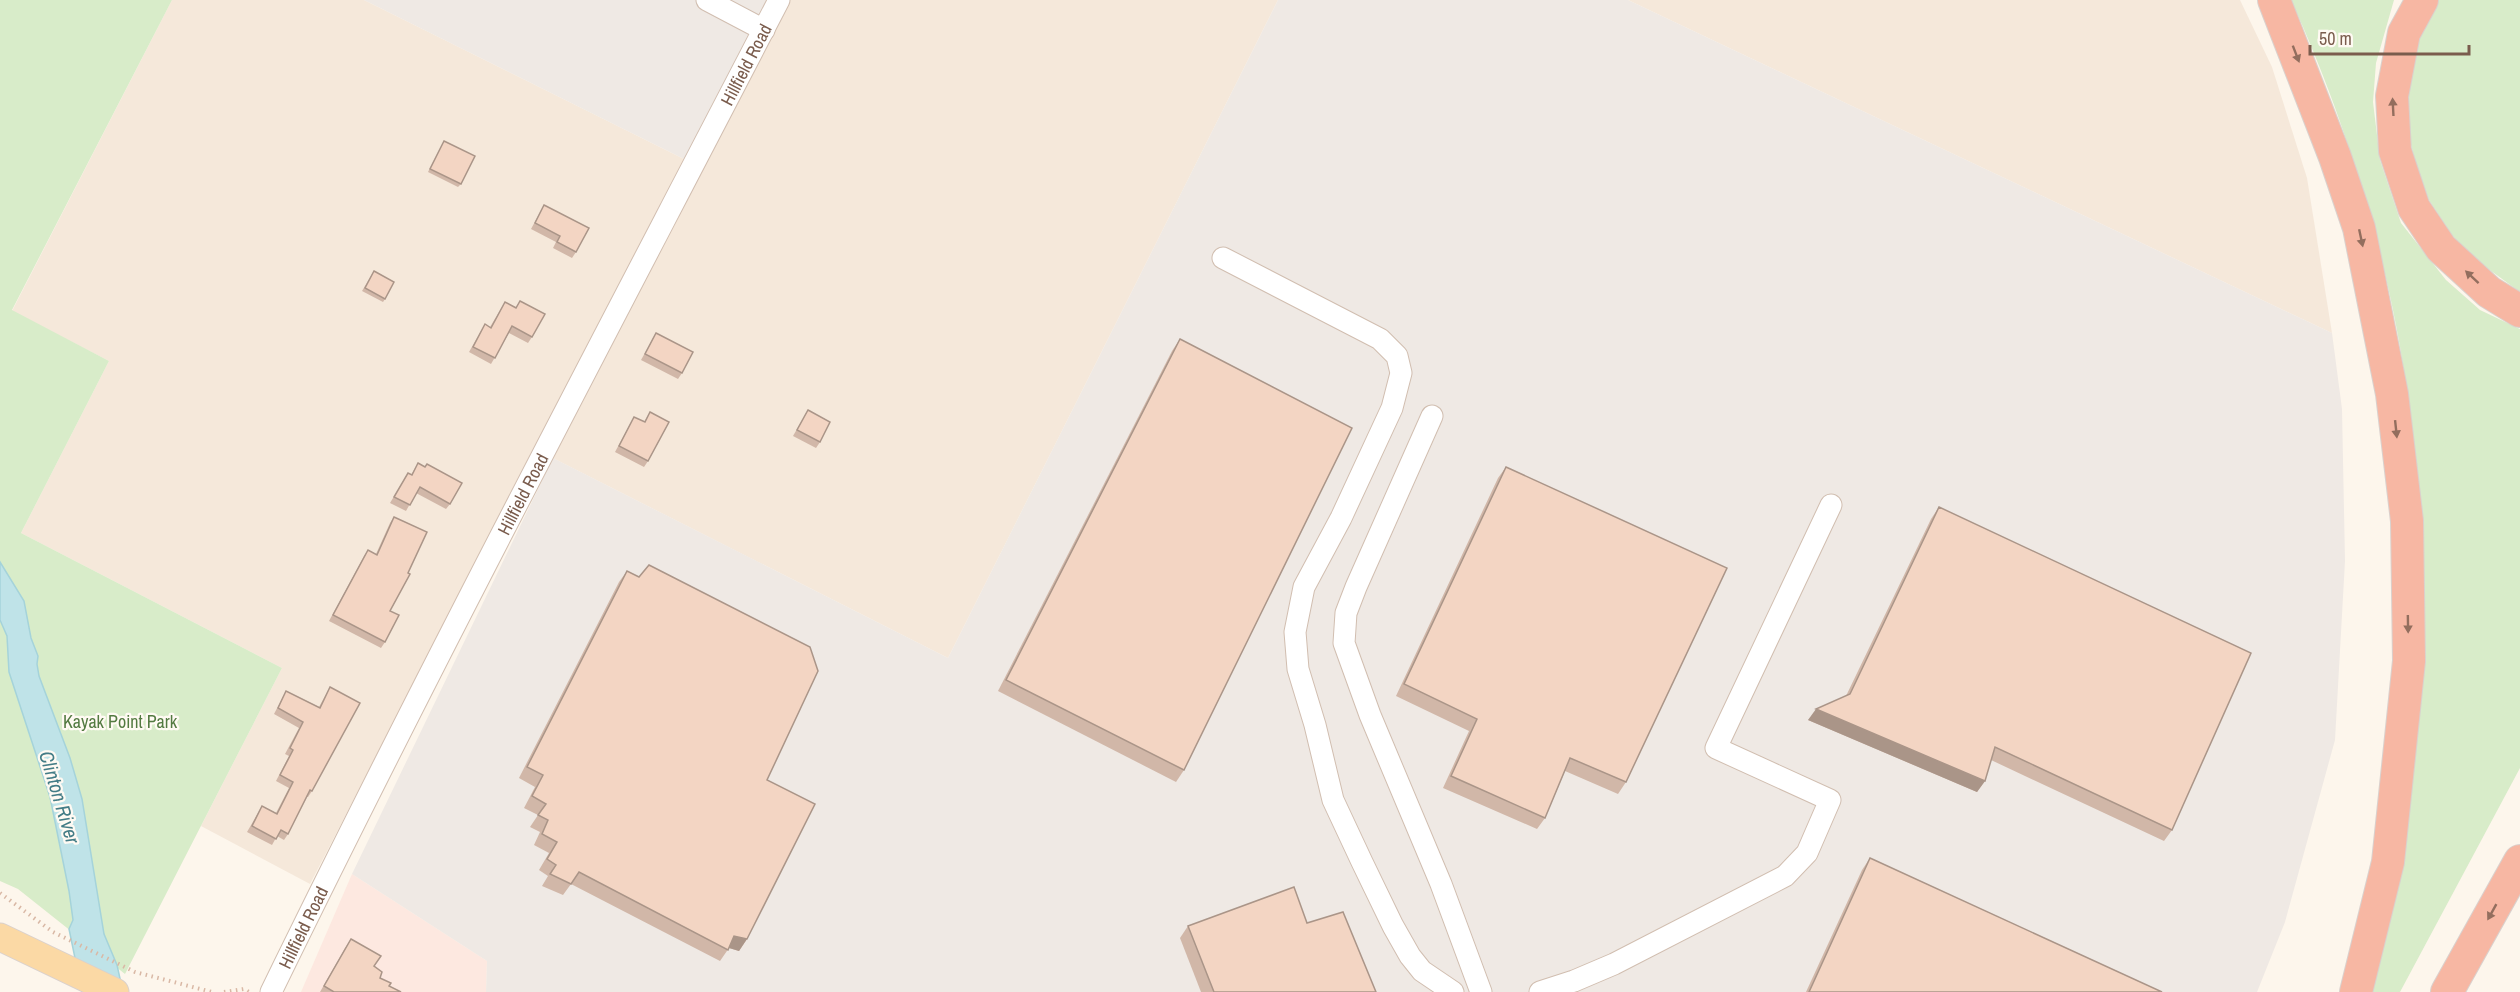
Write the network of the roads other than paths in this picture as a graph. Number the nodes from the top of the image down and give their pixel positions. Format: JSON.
{"nodes":[{"id":1,"x":707,"y":0,"type":"edge"},
{"id":2,"x":779,"y":0,"type":"edge"},
{"id":3,"x":2274,"y":0,"type":"edge"},
{"id":4,"x":2422,"y":0,"type":"edge"},
{"id":5,"x":764,"y":30,"type":"junction"},
{"id":6,"x":1223,"y":258,"type":"dead end"},
{"id":7,"x":2520,"y":311,"type":"edge"},
{"id":8,"x":1432,"y":416,"type":"dead end"},
{"id":9,"x":1831,"y":506,"type":"dead end"},
{"id":10,"x":2520,"y":861,"type":"edge"},
{"id":11,"x":0,"y":937,"type":"edge"},
{"id":12,"x":115,"y":992,"type":"edge"},
{"id":13,"x":271,"y":992,"type":"edge"},
{"id":14,"x":1453,"y":992,"type":"edge"},
{"id":15,"x":1480,"y":992,"type":"edge"},
{"id":16,"x":1540,"y":992,"type":"edge"},
{"id":17,"x":2356,"y":992,"type":"edge"},
{"id":18,"x":2447,"y":992,"type":"edge"}],
"edges":[{"from":1,"to":5,"type":"street"},
{"from":2,"to":5,"type":"street","name":"Hillfield Road"},
{"from":3,"to":17,"type":"highway","one_way":true},
{"from":7,"to":4,"type":"highway","one_way":true},
{"from":5,"to":13,"type":"street","name":"Hillfield Road"},
{"from":6,"to":14,"type":"street"},
{"from":8,"to":15,"type":"street"},
{"from":9,"to":16,"type":"street"},
{"from":10,"to":18,"type":"highway","one_way":true},
{"from":11,"to":12,"type":"main road"}]}
